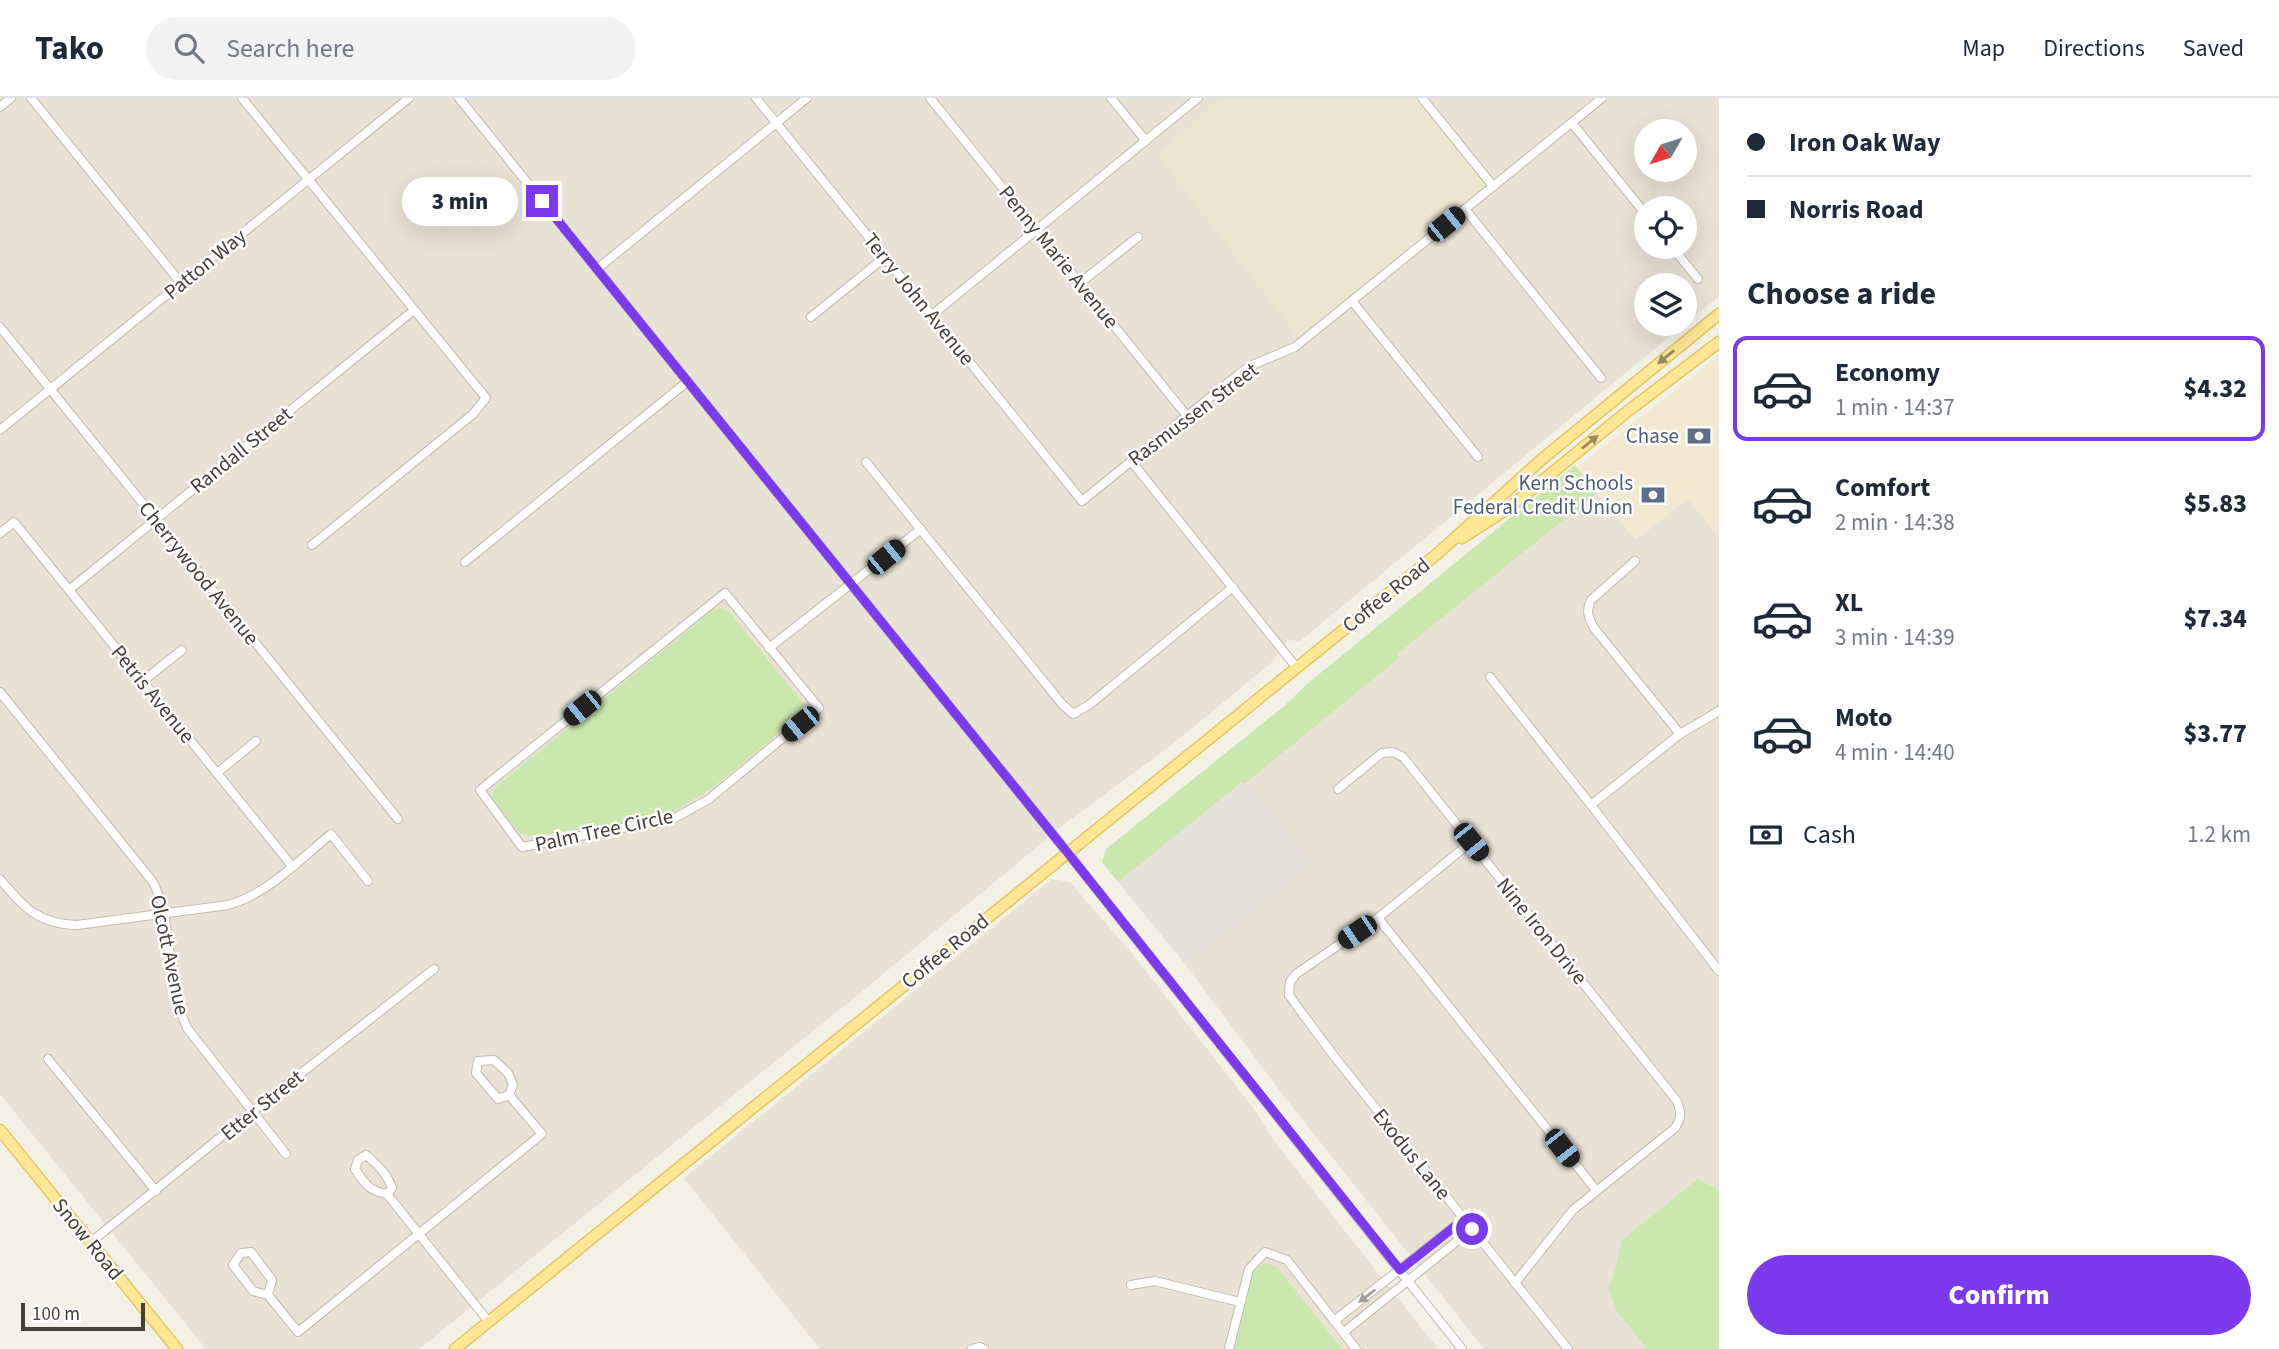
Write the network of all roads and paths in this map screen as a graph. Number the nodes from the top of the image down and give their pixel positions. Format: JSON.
{"nodes":[{"id":1,"x":11,"y":98,"type":"edge"},
{"id":2,"x":31,"y":98,"type":"edge"},
{"id":3,"x":242,"y":98,"type":"edge"},
{"id":4,"x":409,"y":98,"type":"edge"},
{"id":5,"x":459,"y":98,"type":"edge"},
{"id":6,"x":756,"y":98,"type":"edge"},
{"id":7,"x":807,"y":98,"type":"edge"},
{"id":8,"x":930,"y":98,"type":"edge"},
{"id":9,"x":1111,"y":98,"type":"edge"},
{"id":10,"x":1198,"y":98,"type":"edge"},
{"id":11,"x":1422,"y":98,"type":"edge"},
{"id":12,"x":1602,"y":98,"type":"edge"},
{"id":13,"x":0,"y":107,"type":"edge"},
{"id":14,"x":776,"y":123,"type":"junction"},
{"id":15,"x":1572,"y":123,"type":"junction"},
{"id":16,"x":1146,"y":141,"type":"junction"},
{"id":17,"x":308,"y":180,"type":"junction"},
{"id":18,"x":1493,"y":186,"type":"junction"},
{"id":19,"x":1634,"y":200,"type":"edge"},
{"id":20,"x":1465,"y":209,"type":"junction"},
{"id":21,"x":1037,"y":229,"type":"junction"},
{"id":22,"x":1138,"y":237,"type":"dead end"},
{"id":23,"x":885,"y":257,"type":"junction"},
{"id":24,"x":1682,"y":259,"type":"edge"},
{"id":25,"x":597,"y":269,"type":"junction"},
{"id":26,"x":1698,"y":279,"type":"dead end"},
{"id":27,"x":181,"y":283,"type":"junction"},
{"id":28,"x":1080,"y":283,"type":"junction"},
{"id":29,"x":1352,"y":301,"type":"junction"},
{"id":30,"x":414,"y":310,"type":"junction"},
{"id":31,"x":1719,"y":314,"type":"edge"},
{"id":32,"x":932,"y":315,"type":"junction"},
{"id":33,"x":811,"y":317,"type":"dead end"},
{"id":34,"x":0,"y":327,"type":"edge"},
{"id":35,"x":1719,"y":342,"type":"edge"},
{"id":36,"x":1601,"y":378,"type":"dead end"},
{"id":37,"x":688,"y":382,"type":"junction"},
{"id":38,"x":50,"y":389,"type":"junction"},
{"id":39,"x":1187,"y":416,"type":"junction"},
{"id":40,"x":0,"y":430,"type":"edge"},
{"id":41,"x":1478,"y":457,"type":"dead end"},
{"id":42,"x":1131,"y":461,"type":"junction"},
{"id":43,"x":866,"y":462,"type":"dead end"},
{"id":44,"x":1082,"y":501,"type":"joint"},
{"id":45,"x":156,"y":520,"type":"junction"},
{"id":46,"x":921,"y":529,"type":"junction"},
{"id":47,"x":0,"y":533,"type":"edge"},
{"id":48,"x":312,"y":545,"type":"dead end"},
{"id":49,"x":1436,"y":555,"type":"junction"},
{"id":50,"x":1635,"y":561,"type":"dead end"},
{"id":51,"x":465,"y":562,"type":"dead end"},
{"id":52,"x":852,"y":585,"type":"junction"},
{"id":53,"x":1233,"y":587,"type":"junction"},
{"id":54,"x":69,"y":590,"type":"junction"},
{"id":55,"x":769,"y":648,"type":"junction"},
{"id":56,"x":182,"y":650,"type":"dead end"},
{"id":57,"x":1297,"y":668,"type":"junction"},
{"id":58,"x":1490,"y":677,"type":"dead end"},
{"id":59,"x":143,"y":681,"type":"junction"},
{"id":60,"x":0,"y":692,"type":"edge"},
{"id":61,"x":1719,"y":711,"type":"edge"},
{"id":62,"x":1681,"y":734,"type":"junction"},
{"id":63,"x":256,"y":741,"type":"dead end"},
{"id":64,"x":217,"y":773,"type":"junction"},
{"id":65,"x":1338,"y":789,"type":"dead end"},
{"id":66,"x":1591,"y":805,"type":"junction"},
{"id":67,"x":398,"y":819,"type":"dead end"},
{"id":68,"x":1471,"y":842,"type":"junction"},
{"id":69,"x":1067,"y":852,"type":"junction"},
{"id":70,"x":292,"y":866,"type":"junction"},
{"id":71,"x":0,"y":879,"type":"edge"},
{"id":72,"x":368,"y":881,"type":"dead end"},
{"id":73,"x":165,"y":914,"type":"junction"},
{"id":74,"x":1378,"y":918,"type":"junction"},
{"id":75,"x":434,"y":969,"type":"dead end"},
{"id":76,"x":1719,"y":971,"type":"edge"},
{"id":77,"x":48,"y":1059,"type":"dead end"},
{"id":78,"x":509,"y":1095,"type":"junction"},
{"id":79,"x":253,"y":1111,"type":"junction"},
{"id":80,"x":0,"y":1130,"type":"edge"},
{"id":81,"x":286,"y":1154,"type":"dead end"},
{"id":82,"x":1596,"y":1190,"type":"junction"},
{"id":83,"x":156,"y":1191,"type":"junction"},
{"id":84,"x":387,"y":1194,"type":"junction"},
{"id":85,"x":1464,"y":1219,"type":"junction"},
{"id":86,"x":1472,"y":1229,"type":"junction"},
{"id":87,"x":419,"y":1234,"type":"junction"},
{"id":88,"x":91,"y":1242,"type":"junction"},
{"id":89,"x":1400,"y":1270,"type":"junction"},
{"id":90,"x":1408,"y":1281,"type":"junction"},
{"id":91,"x":1515,"y":1283,"type":"junction"},
{"id":92,"x":1131,"y":1285,"type":"dead end"},
{"id":93,"x":268,"y":1295,"type":"junction"},
{"id":94,"x":1240,"y":1302,"type":"junction"},
{"id":95,"x":1334,"y":1321,"type":"junction"},
{"id":96,"x":489,"y":1322,"type":"junction"},
{"id":97,"x":1344,"y":1332,"type":"junction"},
{"id":98,"x":177,"y":1349,"type":"edge"},
{"id":99,"x":455,"y":1349,"type":"edge"},
{"id":100,"x":972,"y":1349,"type":"edge"},
{"id":101,"x":984,"y":1349,"type":"edge"},
{"id":102,"x":1229,"y":1349,"type":"edge"},
{"id":103,"x":1356,"y":1349,"type":"edge"},
{"id":104,"x":1462,"y":1349,"type":"edge"},
{"id":105,"x":1568,"y":1349,"type":"edge"}],
"edges":[{"from":1,"to":13,"type":"street"},
{"from":2,"to":27,"type":"street"},
{"from":3,"to":17,"type":"street"},
{"from":4,"to":17,"type":"street","name":"Patton Way"},
{"from":5,"to":25,"type":"street"},
{"from":6,"to":14,"type":"street","name":"Terry John Avenue"},
{"from":7,"to":14,"type":"street"},
{"from":8,"to":21,"type":"street","name":"Penny Marie Avenue"},
{"from":9,"to":16,"type":"street"},
{"from":10,"to":16,"type":"street"},
{"from":11,"to":18,"type":"street"},
{"from":12,"to":15,"type":"street","name":"Rasmussen Street"},
{"from":14,"to":23,"type":"street","name":"Terry John Avenue"},
{"from":14,"to":25,"type":"street"},
{"from":15,"to":18,"type":"street","name":"Rasmussen Street"},
{"from":15,"to":19,"type":"street"},
{"from":16,"to":21,"type":"street"},
{"from":17,"to":27,"type":"street","name":"Patton Way"},
{"from":17,"to":30,"type":"street"},
{"from":18,"to":20,"type":"street","name":"Rasmussen Street"},
{"from":20,"to":29,"type":"street","name":"Rasmussen Street"},
{"from":20,"to":36,"type":"street"},
{"from":21,"to":28,"type":"street","name":"Penny Marie Avenue"},
{"from":21,"to":32,"type":"street"},
{"from":22,"to":28,"type":"street"},
{"from":23,"to":32,"type":"street","name":"Terry John Avenue"},
{"from":23,"to":33,"type":"street"},
{"from":24,"to":26,"type":"street"},
{"from":25,"to":37,"type":"street"},
{"from":27,"to":38,"type":"street","name":"Patton Way"},
{"from":28,"to":39,"type":"street","name":"Penny Marie Avenue"},
{"from":29,"to":39,"type":"street","name":"Rasmussen Street"},
{"from":29,"to":41,"type":"street"},
{"from":30,"to":45,"type":"street","name":"Randall Street"},
{"from":30,"to":48,"type":"street"},
{"from":31,"to":49,"type":"main road","name":"Coffee Road","one_way":true},
{"from":32,"to":44,"type":"street","name":"Terry John Avenue"},
{"from":34,"to":38,"type":"street","name":"Cherrywood Avenue"},
{"from":49,"to":35,"type":"main road","name":"Coffee Road","one_way":true},
{"from":37,"to":51,"type":"street"},
{"from":37,"to":52,"type":"street"},
{"from":38,"to":40,"type":"street","name":"Patton Way"},
{"from":38,"to":45,"type":"street","name":"Cherrywood Avenue"},
{"from":39,"to":42,"type":"street","name":"Rasmussen Street"},
{"from":42,"to":44,"type":"street","name":"Rasmussen Street"},
{"from":42,"to":53,"type":"street"},
{"from":43,"to":46,"type":"street"},
{"from":45,"to":54,"type":"street","name":"Randall Street"},
{"from":45,"to":67,"type":"street","name":"Cherrywood Avenue"},
{"from":46,"to":52,"type":"street"},
{"from":46,"to":53,"type":"street"},
{"from":47,"to":54,"type":"street","name":"Petris Avenue"},
{"from":49,"to":57,"type":"main road","name":"Coffee Road"},
{"from":50,"to":62,"type":"street"},
{"from":52,"to":55,"type":"street"},
{"from":52,"to":69,"type":"street"},
{"from":53,"to":57,"type":"street"},
{"from":54,"to":59,"type":"street","name":"Petris Avenue"},
{"from":55,"to":55,"type":"street","name":"Palm Tree Circle"},
{"from":56,"to":59,"type":"street"},
{"from":57,"to":69,"type":"main road","name":"Coffee Road"},
{"from":58,"to":66,"type":"street"},
{"from":59,"to":64,"type":"street","name":"Petris Avenue"},
{"from":60,"to":73,"type":"street","name":"Olcott Avenue"},
{"from":61,"to":62,"type":"street"},
{"from":62,"to":66,"type":"street"},
{"from":63,"to":64,"type":"street"},
{"from":64,"to":70,"type":"street","name":"Petris Avenue"},
{"from":65,"to":68,"type":"street","name":"Nine Iron Drive"},
{"from":66,"to":76,"type":"street"},
{"from":68,"to":74,"type":"street"},
{"from":68,"to":82,"type":"street","name":"Nine Iron Drive"},
{"from":69,"to":89,"type":"street"},
{"from":69,"to":96,"type":"main road","name":"Coffee Road"},
{"from":70,"to":72,"type":"street"},
{"from":70,"to":73,"type":"street"},
{"from":71,"to":73,"type":"street"},
{"from":73,"to":79,"type":"street","name":"Olcott Avenue"},
{"from":74,"to":82,"type":"street"},
{"from":74,"to":85,"type":"street","name":"Exodus Lane"},
{"from":75,"to":79,"type":"street","name":"Etter Street"},
{"from":77,"to":83,"type":"street"},
{"from":78,"to":78,"type":"street"},
{"from":78,"to":87,"type":"street"},
{"from":79,"to":81,"type":"street","name":"Olcott Avenue"},
{"from":79,"to":83,"type":"street","name":"Etter Street"},
{"from":80,"to":88,"type":"main road","name":"Snow Road"},
{"from":82,"to":91,"type":"street"},
{"from":83,"to":88,"type":"street","name":"Etter Street"},
{"from":84,"to":84,"type":"street"},
{"from":84,"to":87,"type":"street"},
{"from":85,"to":86,"type":"street","name":"Exodus Lane"},
{"from":85,"to":89,"type":"street"},
{"from":86,"to":90,"type":"street"},
{"from":86,"to":91,"type":"street","name":"Exodus Lane"},
{"from":87,"to":93,"type":"street"},
{"from":87,"to":96,"type":"street"},
{"from":88,"to":98,"type":"main road","name":"Snow Road"},
{"from":89,"to":90,"type":"street"},
{"from":89,"to":95,"type":"street","one_way":true},
{"from":90,"to":97,"type":"street"},
{"from":90,"to":104,"type":"street"},
{"from":91,"to":105,"type":"street","name":"Exodus Lane"},
{"from":92,"to":94,"type":"street"},
{"from":93,"to":93,"type":"street"},
{"from":94,"to":95,"type":"street"},
{"from":94,"to":102,"type":"street"},
{"from":95,"to":97,"type":"street"},
{"from":96,"to":99,"type":"main road","name":"Coffee Road"},
{"from":97,"to":103,"type":"street"},
{"from":100,"to":101,"type":"street"}]}
